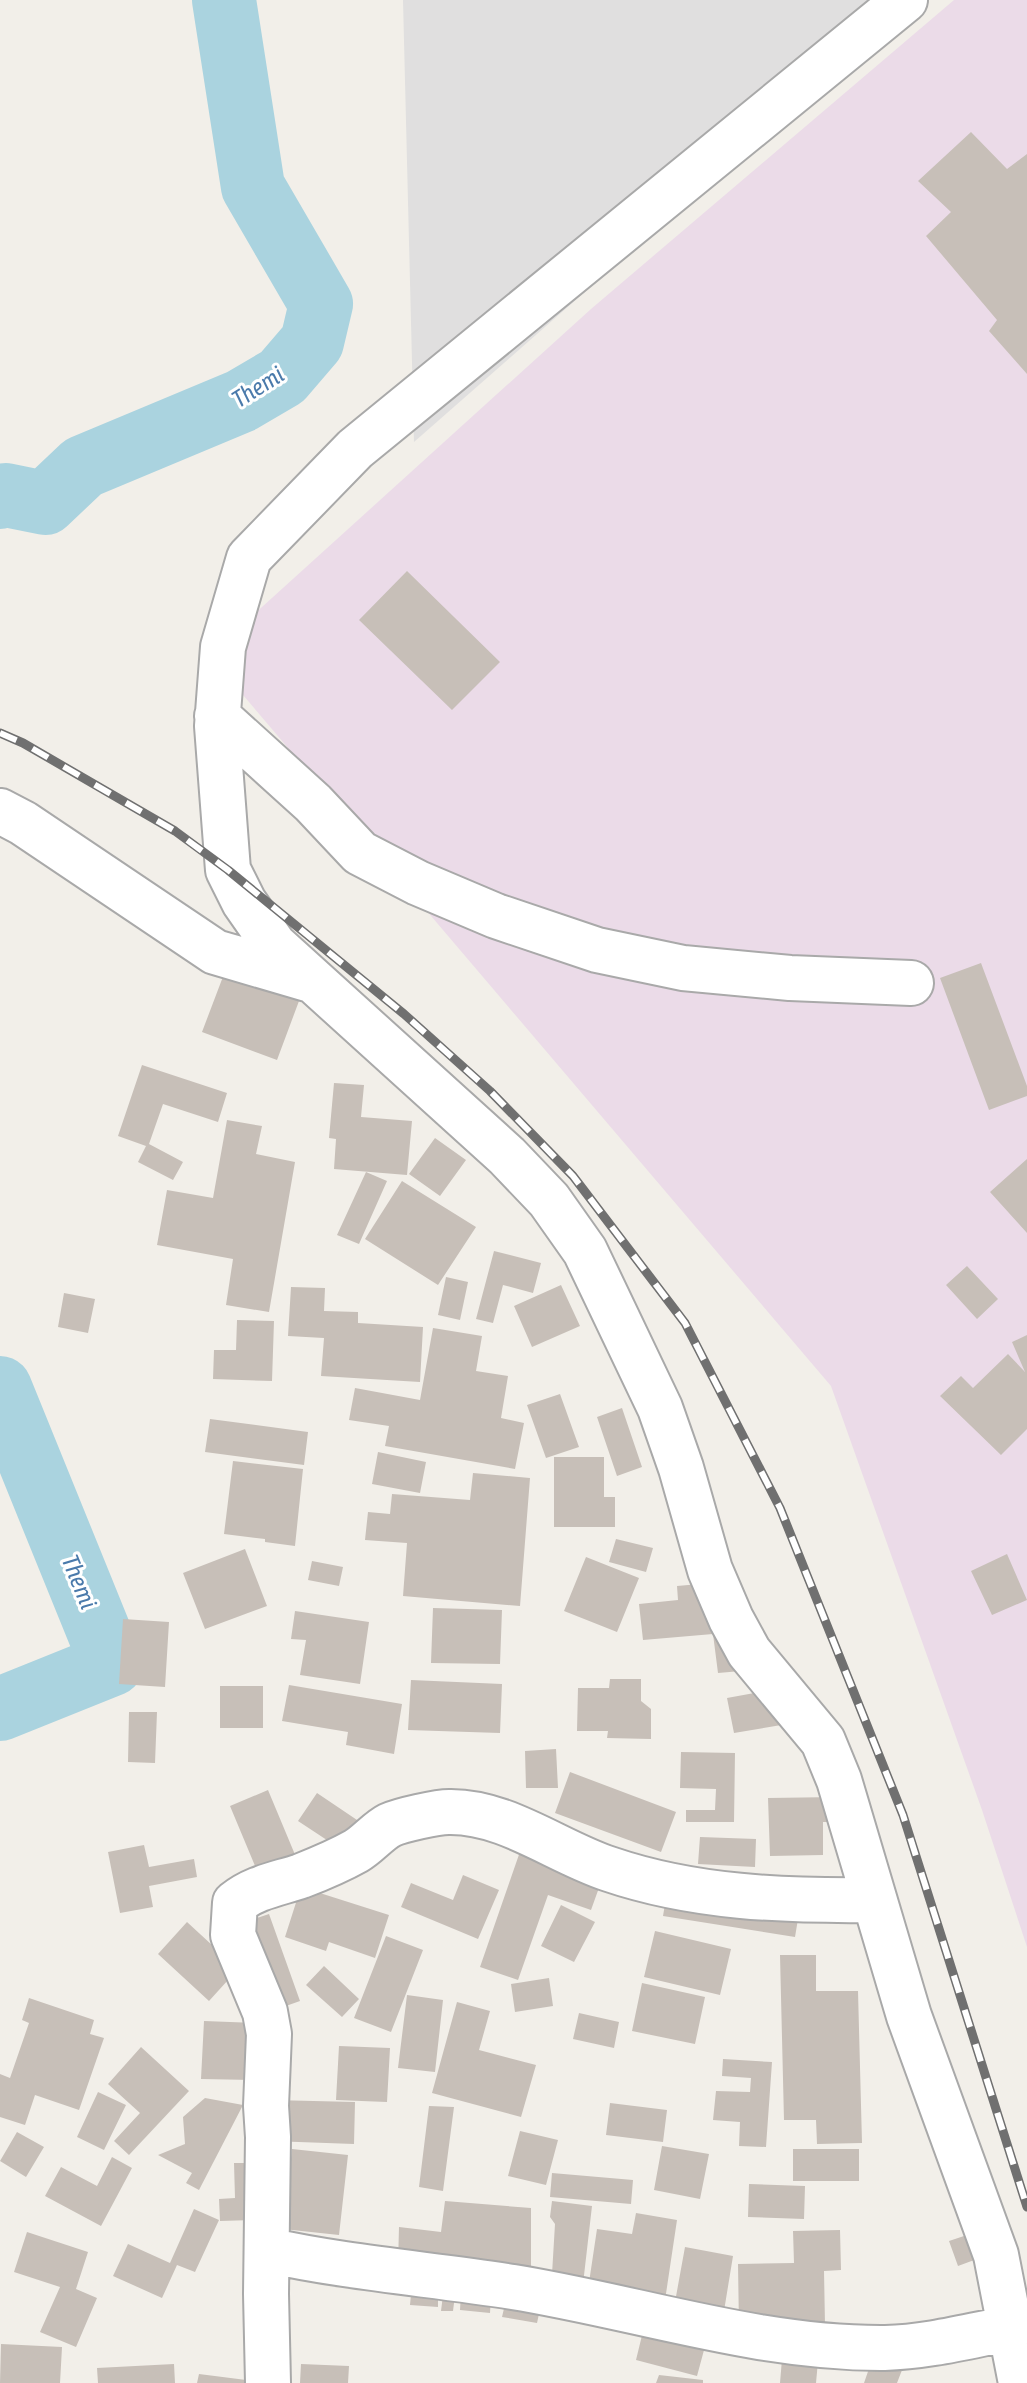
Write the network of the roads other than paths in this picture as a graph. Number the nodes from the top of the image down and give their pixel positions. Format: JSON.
{"nodes":[{"id":1,"x":905,"y":0,"type":"edge"},
{"id":2,"x":217,"y":716,"type":"junction"},
{"id":3,"x":0,"y":811,"type":"edge"},
{"id":4,"x":312,"y":981,"type":"junction"},
{"id":5,"x":911,"y":983,"type":"dead end"},
{"id":6,"x":873,"y":1900,"type":"junction"},
{"id":7,"x":267,"y":2250,"type":"junction"},
{"id":8,"x":1011,"y":2328,"type":"junction"},
{"id":9,"x":268,"y":2383,"type":"edge"},
{"id":10,"x":1021,"y":2383,"type":"edge"}],
"edges":[{"from":1,"to":2,"type":"street"},
{"from":2,"to":4,"type":"street"},
{"from":2,"to":5,"type":"street"},
{"from":3,"to":4,"type":"street"},
{"from":4,"to":6,"type":"street"},
{"from":6,"to":7,"type":"street"},
{"from":6,"to":8,"type":"street"},
{"from":7,"to":8,"type":"street"},
{"from":7,"to":9,"type":"street"},
{"from":8,"to":10,"type":"street"}]}
